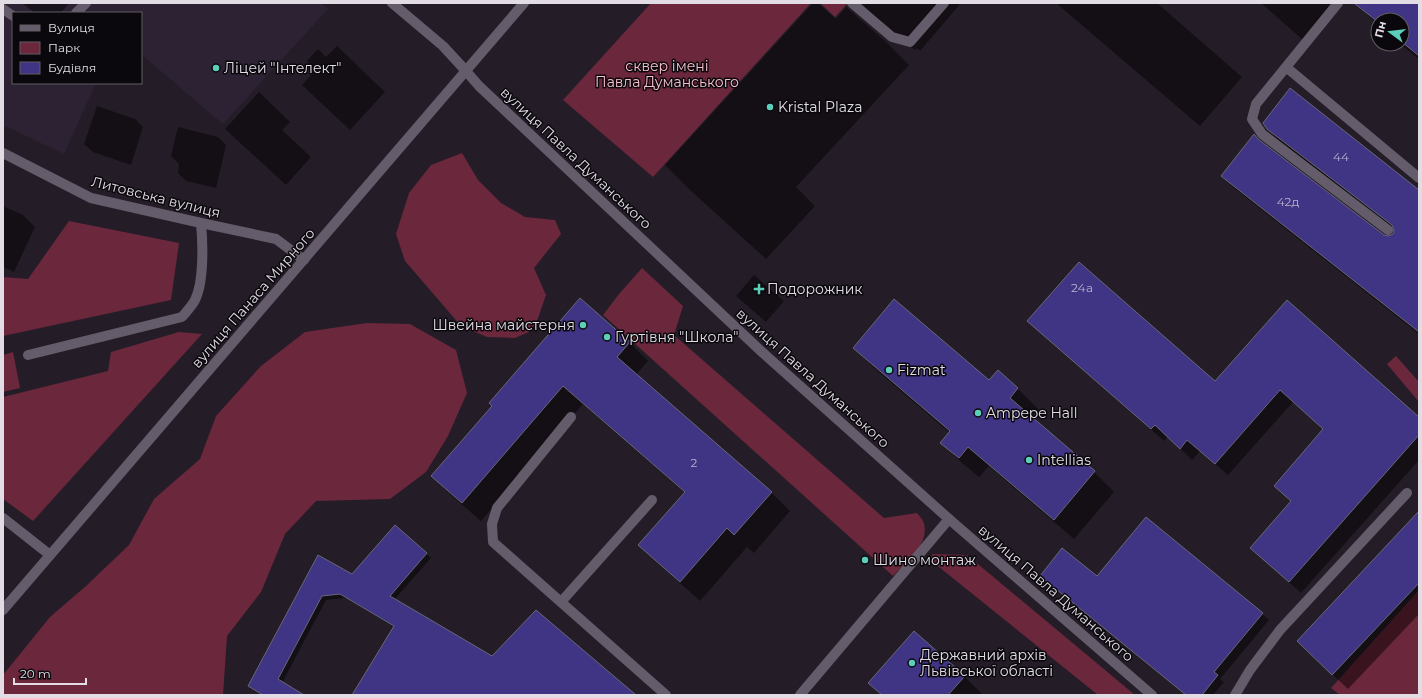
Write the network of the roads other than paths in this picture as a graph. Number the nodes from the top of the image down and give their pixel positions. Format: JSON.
{"nodes":[{"id":1,"x":86,"y":3,"type":"edge"},
{"id":2,"x":392,"y":3,"type":"edge"},
{"id":3,"x":524,"y":3,"type":"edge"},
{"id":4,"x":852,"y":3,"type":"edge"},
{"id":5,"x":944,"y":3,"type":"edge"},
{"id":6,"x":1338,"y":3,"type":"edge"},
{"id":7,"x":3,"y":9,"type":"edge"},
{"id":8,"x":77,"y":12,"type":"edge"},
{"id":9,"x":12,"y":15,"type":"edge"},
{"id":10,"x":1286,"y":67,"type":"junction"},
{"id":11,"x":466,"y":71,"type":"junction"},
{"id":12,"x":3,"y":153,"type":"edge"},
{"id":13,"x":1419,"y":178,"type":"edge"},
{"id":14,"x":201,"y":223,"type":"junction"},
{"id":15,"x":1388,"y":230,"type":"dead end"},
{"id":16,"x":304,"y":260,"type":"junction"},
{"id":17,"x":28,"y":355,"type":"dead end"},
{"id":18,"x":571,"y":417,"type":"dead end"},
{"id":19,"x":1407,"y":493,"type":"dead end"},
{"id":20,"x":652,"y":500,"type":"dead end"},
{"id":21,"x":3,"y":518,"type":"edge"},
{"id":22,"x":949,"y":519,"type":"junction"},
{"id":23,"x":50,"y":555,"type":"junction"},
{"id":24,"x":561,"y":602,"type":"junction"},
{"id":25,"x":3,"y":610,"type":"edge"},
{"id":26,"x":666,"y":695,"type":"edge"},
{"id":27,"x":800,"y":695,"type":"edge"},
{"id":28,"x":1152,"y":695,"type":"edge"},
{"id":29,"x":1234,"y":695,"type":"edge"}],
"edges":[{"from":1,"to":8,"type":"street"},
{"from":2,"to":11,"type":"street","name":"вулиця Павла Думанського"},
{"from":3,"to":11,"type":"street","name":"вулиця Панаса Мирного"},
{"from":4,"to":5,"type":"street"},
{"from":6,"to":10,"type":"street"},
{"from":7,"to":9,"type":"street"},
{"from":10,"to":13,"type":"street"},
{"from":10,"to":15,"type":"street"},
{"from":11,"to":16,"type":"street","name":"вулиця Панаса Мирного"},
{"from":11,"to":22,"type":"street","name":"вулиця Павла Думанського"},
{"from":12,"to":14,"type":"street","name":"Литовська вулиця"},
{"from":14,"to":16,"type":"street","name":"Литовська вулиця"},
{"from":14,"to":17,"type":"street"},
{"from":16,"to":23,"type":"street","name":"вулиця Панаса Мирного"},
{"from":18,"to":24,"type":"street"},
{"from":19,"to":29,"type":"street"},
{"from":20,"to":24,"type":"street"},
{"from":21,"to":23,"type":"street"},
{"from":22,"to":27,"type":"street"},
{"from":22,"to":28,"type":"street","name":"вулиця Павла Думанського"},
{"from":23,"to":25,"type":"street","name":"вулиця Панаса Мирного"},
{"from":24,"to":26,"type":"street"}]}
